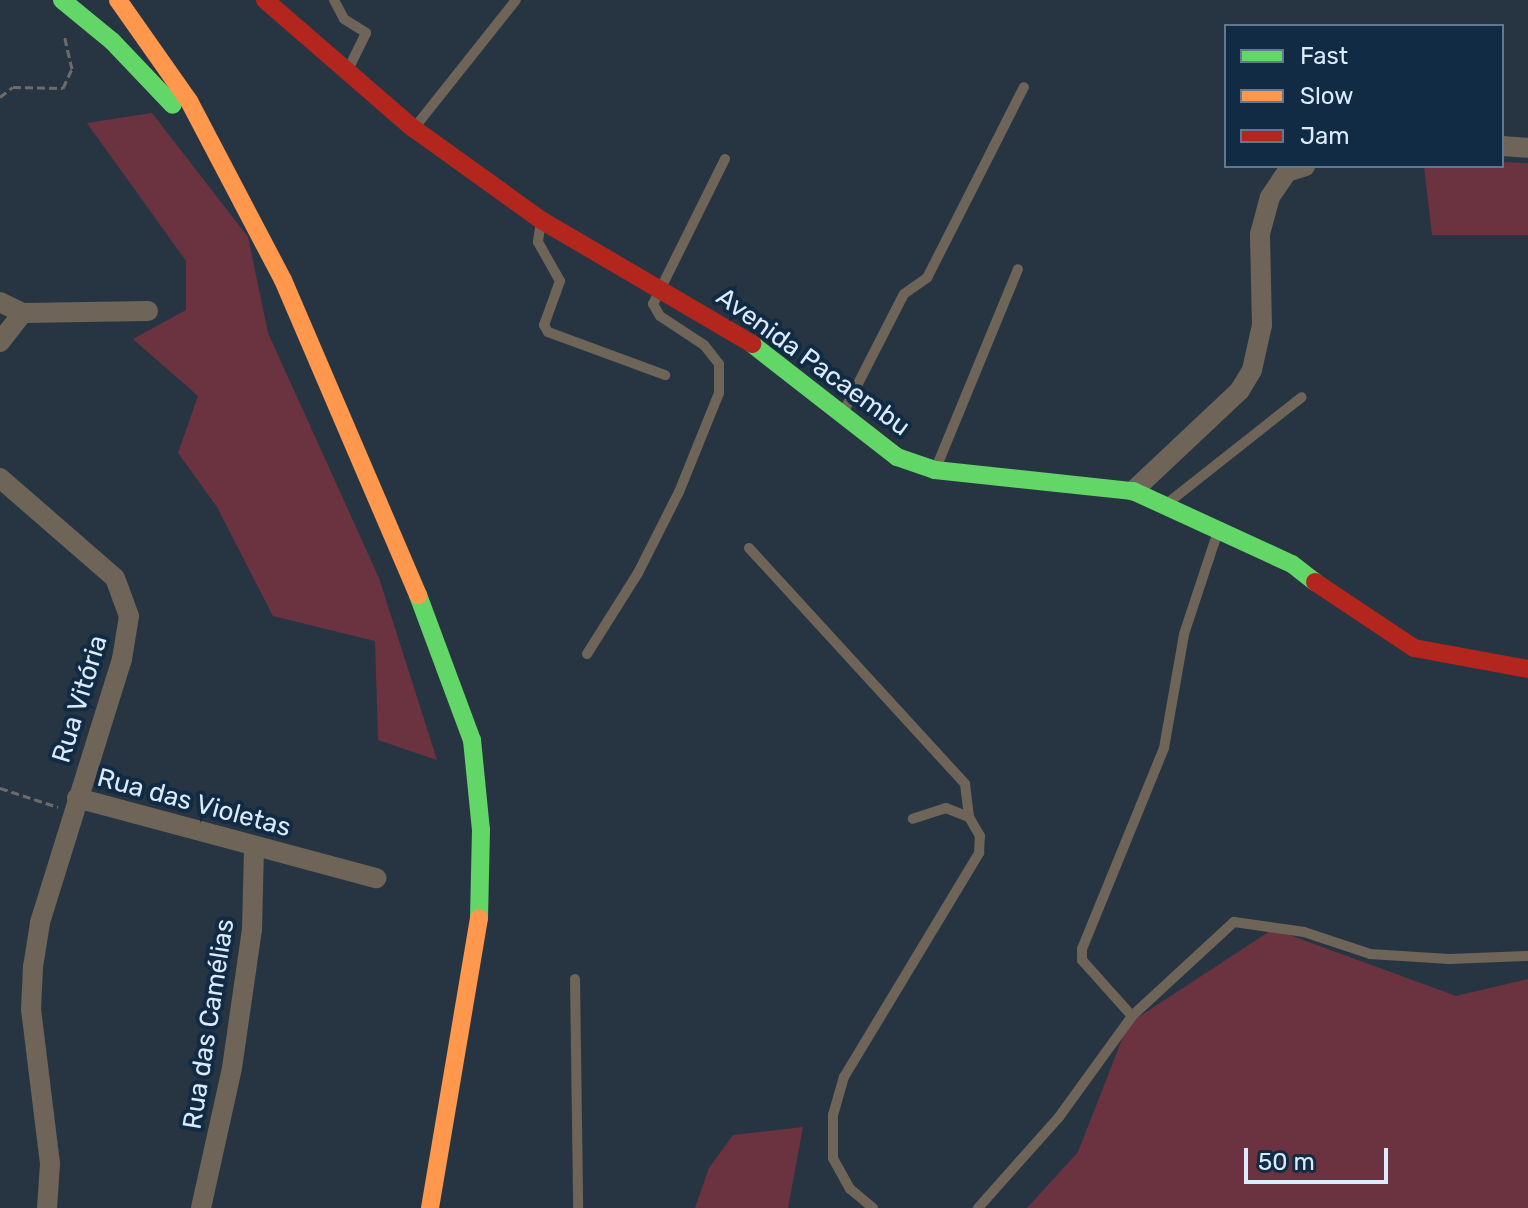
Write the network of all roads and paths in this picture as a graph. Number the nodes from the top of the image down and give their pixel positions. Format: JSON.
{"nodes":[{"id":1,"x":62,"y":0,"type":"edge"},
{"id":2,"x":118,"y":0,"type":"edge"},
{"id":3,"x":265,"y":0,"type":"edge"},
{"id":4,"x":334,"y":0,"type":"edge"},
{"id":5,"x":516,"y":0,"type":"edge"},
{"id":6,"x":63,"y":29,"type":"dead end"},
{"id":7,"x":348,"y":70,"type":"junction"},
{"id":8,"x":1024,"y":87,"type":"dead end"},
{"id":9,"x":0,"y":97,"type":"edge"},
{"id":10,"x":413,"y":128,"type":"junction"},
{"id":11,"x":206,"y":139,"type":"junction"},
{"id":12,"x":1504,"y":146,"type":"edge"},
{"id":13,"x":1528,"y":148,"type":"edge"},
{"id":14,"x":725,"y":159,"type":"dead end"},
{"id":15,"x":1299,"y":168,"type":"edge"},
{"id":16,"x":541,"y":220,"type":"junction"},
{"id":17,"x":1018,"y":269,"type":"dead end"},
{"id":18,"x":657,"y":287,"type":"junction"},
{"id":19,"x":0,"y":302,"type":"edge"},
{"id":20,"x":148,"y":311,"type":"dead end"},
{"id":21,"x":23,"y":313,"type":"junction"},
{"id":22,"x":0,"y":342,"type":"edge"},
{"id":23,"x":665,"y":375,"type":"dead end"},
{"id":24,"x":1302,"y":397,"type":"dead end"},
{"id":25,"x":841,"y":416,"type":"junction"},
{"id":26,"x":935,"y":470,"type":"junction"},
{"id":27,"x":0,"y":478,"type":"edge"},
{"id":28,"x":1133,"y":491,"type":"junction"},
{"id":29,"x":1165,"y":505,"type":"junction"},
{"id":30,"x":1218,"y":529,"type":"junction"},
{"id":31,"x":749,"y":548,"type":"dead end"},
{"id":32,"x":587,"y":654,"type":"dead end"},
{"id":33,"x":1528,"y":669,"type":"edge"},
{"id":34,"x":0,"y":788,"type":"edge"},
{"id":35,"x":75,"y":805,"type":"junction"},
{"id":36,"x":969,"y":817,"type":"junction"},
{"id":37,"x":913,"y":819,"type":"dead end"},
{"id":38,"x":254,"y":846,"type":"junction"},
{"id":39,"x":376,"y":878,"type":"dead end"},
{"id":40,"x":1528,"y":956,"type":"edge"},
{"id":41,"x":575,"y":979,"type":"dead end"},
{"id":42,"x":1132,"y":1016,"type":"junction"},
{"id":43,"x":204,"y":1207,"type":"edge"},
{"id":44,"x":47,"y":1208,"type":"edge"},
{"id":45,"x":430,"y":1208,"type":"edge"},
{"id":46,"x":578,"y":1208,"type":"edge"},
{"id":47,"x":873,"y":1208,"type":"edge"},
{"id":48,"x":978,"y":1208,"type":"edge"}],
"edges":[{"from":1,"to":11,"type":"main road"},
{"from":2,"to":11,"type":"main road"},
{"from":3,"to":7,"type":"main road","name":"Avenida Pacaembu"},
{"from":4,"to":7,"type":"lane"},
{"from":5,"to":10,"type":"lane"},
{"from":6,"to":9,"type":"path"},
{"from":7,"to":10,"type":"main road","name":"Avenida Pacaembu"},
{"from":8,"to":25,"type":"lane"},
{"from":10,"to":16,"type":"main road","name":"Avenida Pacaembu"},
{"from":11,"to":45,"type":"main road"},
{"from":12,"to":13,"type":"street"},
{"from":14,"to":18,"type":"lane"},
{"from":15,"to":28,"type":"street"},
{"from":16,"to":18,"type":"main road","name":"Avenida Pacaembu"},
{"from":16,"to":23,"type":"lane"},
{"from":17,"to":26,"type":"lane"},
{"from":18,"to":25,"type":"main road","name":"Avenida Pacaembu"},
{"from":18,"to":32,"type":"lane"},
{"from":19,"to":21,"type":"street"},
{"from":20,"to":21,"type":"street"},
{"from":21,"to":22,"type":"street"},
{"from":24,"to":29,"type":"lane"},
{"from":25,"to":26,"type":"main road","name":"Avenida Pacaembu"},
{"from":26,"to":28,"type":"main road","name":"Avenida Pacaembu"},
{"from":27,"to":35,"type":"street","name":"Rua Vitória"},
{"from":28,"to":29,"type":"main road","name":"Avenida Pacaembu"},
{"from":29,"to":30,"type":"main road","name":"Avenida Pacaembu"},
{"from":30,"to":33,"type":"main road","name":"Avenida Pacaembu"},
{"from":30,"to":42,"type":"lane"},
{"from":31,"to":36,"type":"lane"},
{"from":34,"to":35,"type":"path"},
{"from":35,"to":38,"type":"street","name":"Rua das Violetas"},
{"from":35,"to":44,"type":"street","name":"Rua das Violetas"},
{"from":36,"to":37,"type":"lane"},
{"from":36,"to":47,"type":"lane"},
{"from":38,"to":39,"type":"street","name":"Rua das Violetas"},
{"from":38,"to":43,"type":"street","name":"Rua das Camélias"},
{"from":40,"to":42,"type":"lane"},
{"from":41,"to":46,"type":"lane"},
{"from":42,"to":48,"type":"lane"}]}
